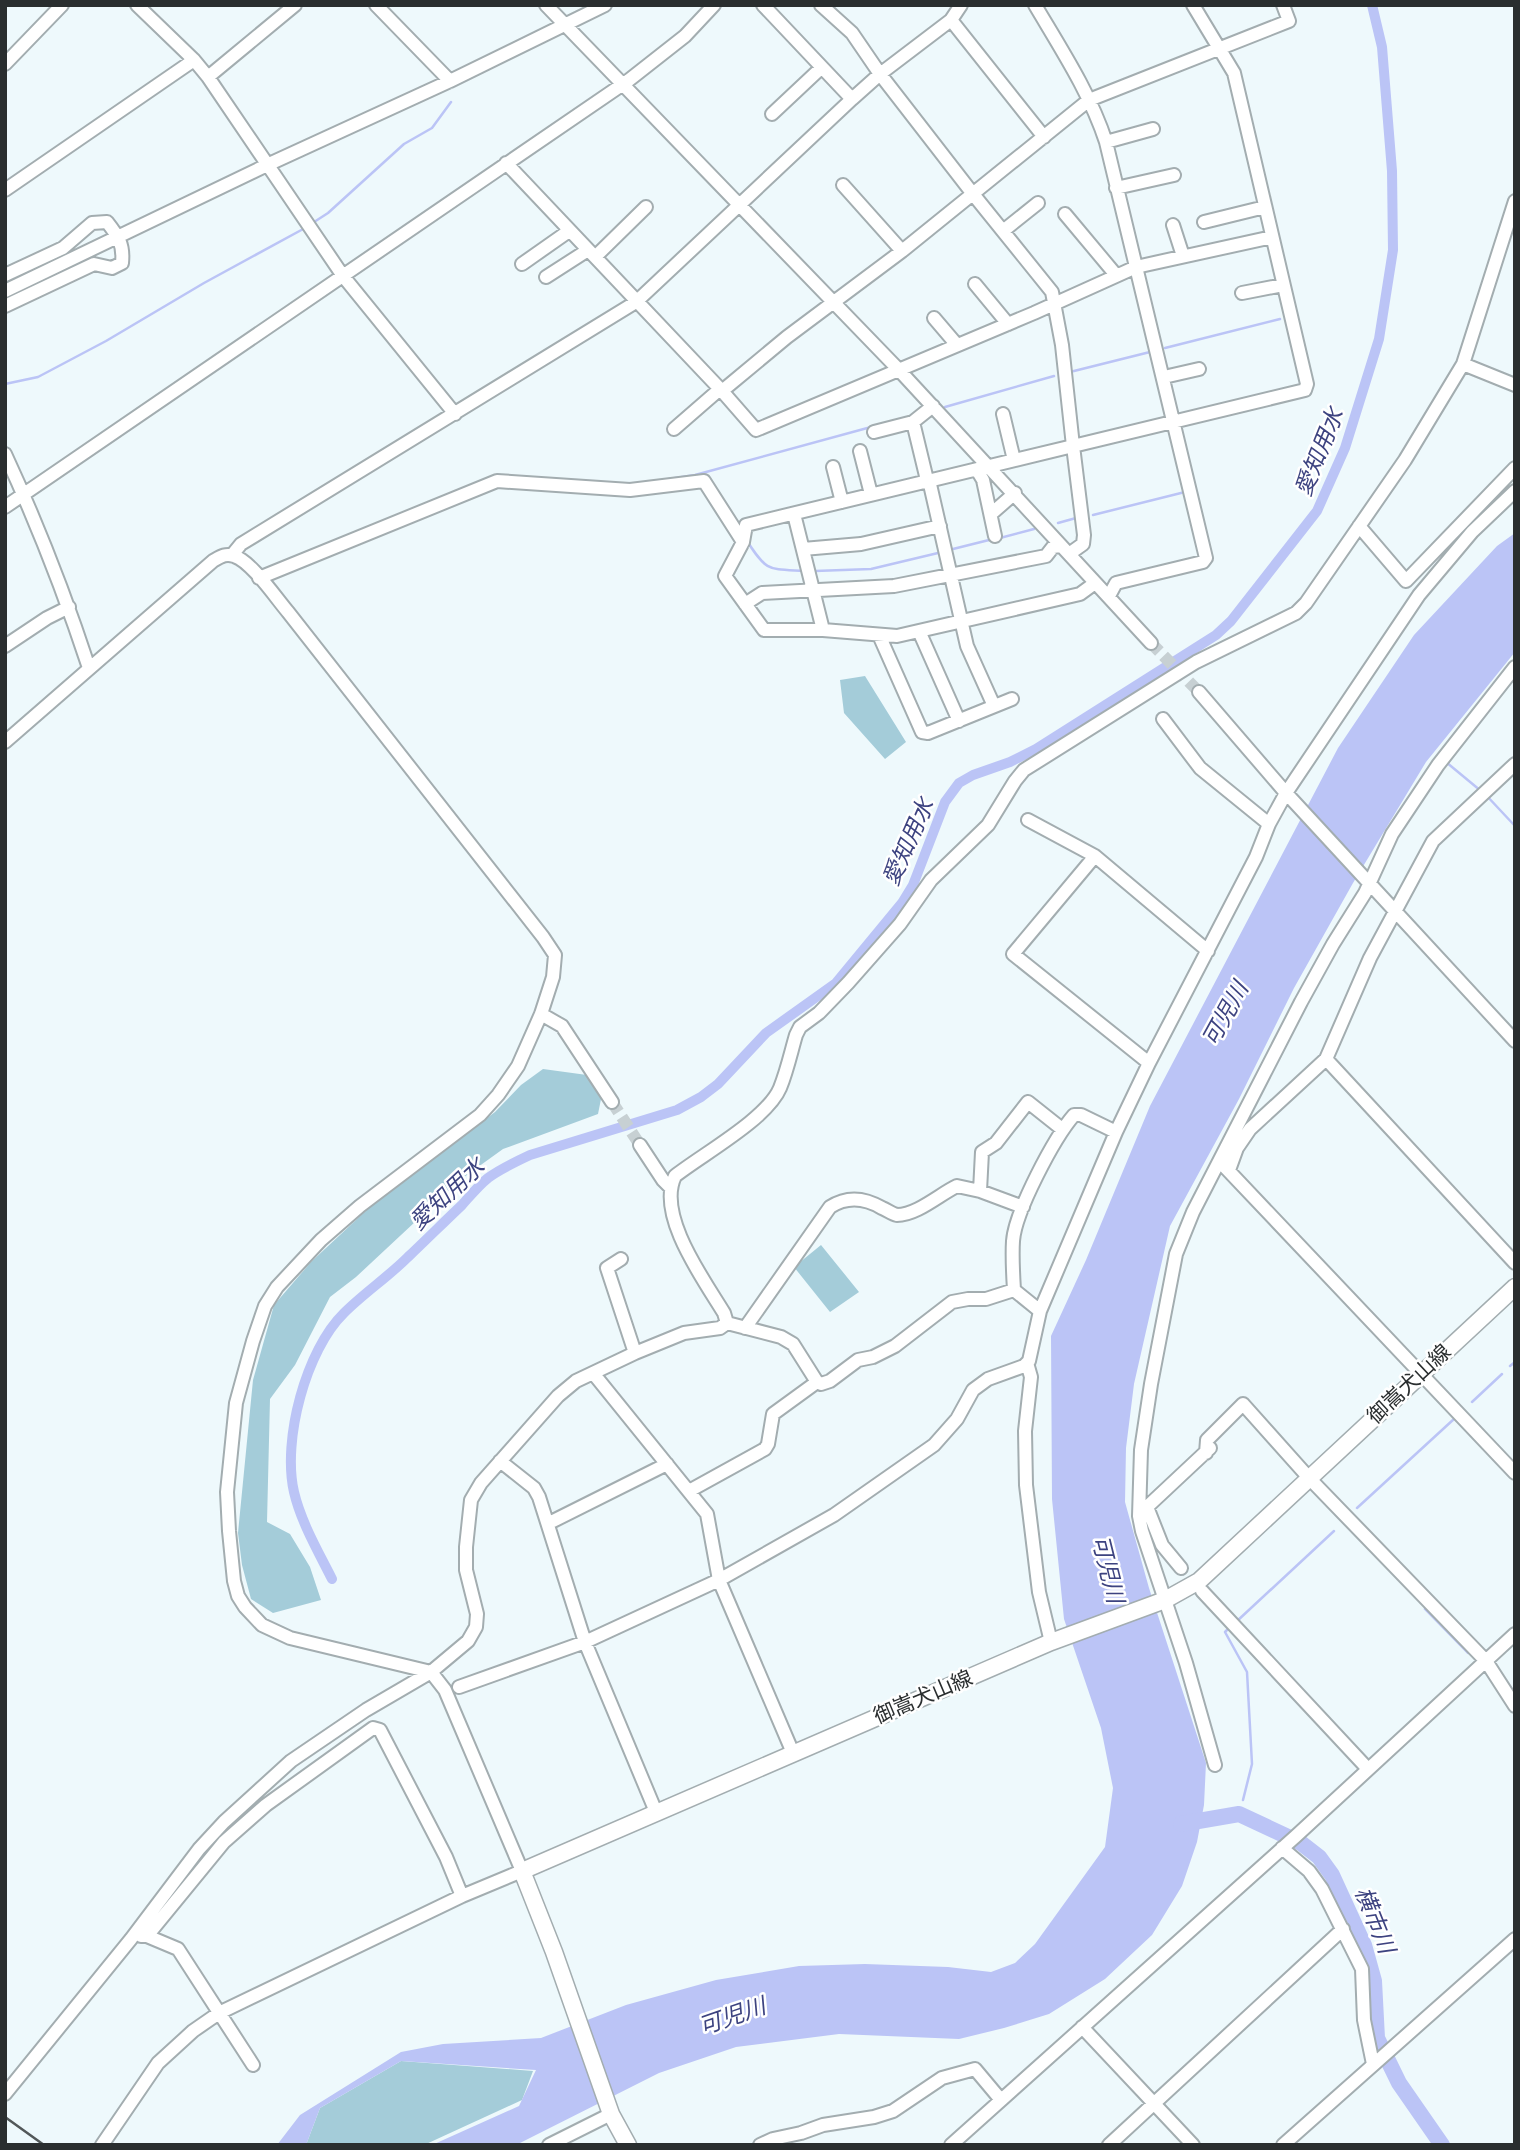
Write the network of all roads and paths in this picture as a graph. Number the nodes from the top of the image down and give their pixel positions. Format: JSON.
{"nodes":[{"id":1,"x":62,"y":5,"type":"edge"},
{"id":2,"x":137,"y":5,"type":"edge"},
{"id":3,"x":295,"y":5,"type":"edge"},
{"id":4,"x":376,"y":5,"type":"edge"},
{"id":5,"x":546,"y":5,"type":"edge"},
{"id":6,"x":605,"y":5,"type":"edge"},
{"id":7,"x":714,"y":5,"type":"edge"},
{"id":8,"x":763,"y":5,"type":"edge"},
{"id":9,"x":821,"y":5,"type":"edge"},
{"id":10,"x":961,"y":5,"type":"edge"},
{"id":11,"x":1035,"y":5,"type":"edge"},
{"id":12,"x":1193,"y":5,"type":"edge"},
{"id":13,"x":1283,"y":5,"type":"edge"},
{"id":14,"x":951,"y":20,"type":"junction"},
{"id":15,"x":564,"y":25,"type":"junction"},
{"id":16,"x":1218,"y":49,"type":"junction"},
{"id":17,"x":194,"y":60,"type":"junction"},
{"id":18,"x":5,"y":64,"type":"edge"},
{"id":19,"x":821,"y":68,"type":"junction"},
{"id":20,"x":880,"y":74,"type":"junction"},
{"id":21,"x":208,"y":77,"type":"junction"},
{"id":22,"x":450,"y":81,"type":"junction"},
{"id":23,"x":622,"y":84,"type":"junction"},
{"id":24,"x":852,"y":99,"type":"junction"},
{"id":25,"x":1089,"y":100,"type":"junction"},
{"id":26,"x":772,"y":114,"type":"dead end"},
{"id":27,"x":1153,"y":129,"type":"dead end"},
{"id":28,"x":1044,"y":137,"type":"junction"},
{"id":29,"x":1106,"y":142,"type":"junction"},
{"id":30,"x":506,"y":163,"type":"junction"},
{"id":31,"x":267,"y":165,"type":"junction"},
{"id":32,"x":1174,"y":175,"type":"dead end"},
{"id":33,"x":843,"y":185,"type":"dead end"},
{"id":34,"x":1116,"y":188,"type":"junction"},
{"id":35,"x":5,"y":190,"type":"edge"},
{"id":36,"x":972,"y":194,"type":"junction"},
{"id":37,"x":1515,"y":201,"type":"edge"},
{"id":38,"x":1038,"y":203,"type":"dead end"},
{"id":39,"x":740,"y":206,"type":"junction"},
{"id":40,"x":646,"y":207,"type":"dead end"},
{"id":41,"x":1265,"y":207,"type":"junction"},
{"id":42,"x":1065,"y":214,"type":"dead end"},
{"id":43,"x":1205,"y":222,"type":"dead end"},
{"id":44,"x":1173,"y":225,"type":"dead end"},
{"id":45,"x":569,"y":231,"type":"junction"},
{"id":46,"x":1003,"y":231,"type":"junction"},
{"id":47,"x":119,"y":236,"type":"junction"},
{"id":48,"x":1272,"y":237,"type":"junction"},
{"id":49,"x":902,"y":251,"type":"junction"},
{"id":50,"x":592,"y":253,"type":"junction"},
{"id":51,"x":1183,"y":256,"type":"junction"},
{"id":52,"x":522,"y":264,"type":"dead end"},
{"id":53,"x":1136,"y":267,"type":"junction"},
{"id":54,"x":5,"y":275,"type":"edge"},
{"id":55,"x":1116,"y":275,"type":"junction"},
{"id":56,"x":342,"y":276,"type":"junction"},
{"id":57,"x":546,"y":277,"type":"dead end"},
{"id":58,"x":975,"y":284,"type":"dead end"},
{"id":59,"x":1283,"y":285,"type":"junction"},
{"id":60,"x":5,"y":291,"type":"edge"},
{"id":61,"x":1242,"y":293,"type":"dead end"},
{"id":62,"x":636,"y":302,"type":"junction"},
{"id":63,"x":834,"y":303,"type":"junction"},
{"id":64,"x":1056,"y":303,"type":"junction"},
{"id":65,"x":5,"y":306,"type":"edge"},
{"id":66,"x":934,"y":318,"type":"dead end"},
{"id":67,"x":1008,"y":324,"type":"junction"},
{"id":68,"x":957,"y":345,"type":"junction"},
{"id":69,"x":1463,"y":363,"type":"junction"},
{"id":70,"x":1199,"y":369,"type":"dead end"},
{"id":71,"x":900,"y":370,"type":"junction"},
{"id":72,"x":1164,"y":377,"type":"junction"},
{"id":73,"x":1515,"y":385,"type":"edge"},
{"id":74,"x":721,"y":390,"type":"junction"},
{"id":75,"x":933,"y":406,"type":"junction"},
{"id":76,"x":455,"y":414,"type":"junction"},
{"id":77,"x":1003,"y":414,"type":"dead end"},
{"id":78,"x":1175,"y":421,"type":"junction"},
{"id":79,"x":913,"y":422,"type":"junction"},
{"id":80,"x":674,"y":429,"type":"dead end"},
{"id":81,"x":874,"y":432,"type":"dead end"},
{"id":82,"x":1073,"y":446,"type":"junction"},
{"id":83,"x":860,"y":451,"type":"dead end"},
{"id":84,"x":5,"y":454,"type":"edge"},
{"id":85,"x":1014,"y":460,"type":"junction"},
{"id":86,"x":833,"y":467,"type":"dead end"},
{"id":87,"x":982,"y":468,"type":"junction"},
{"id":88,"x":1515,"y":468,"type":"edge"},
{"id":89,"x":928,"y":480,"type":"junction"},
{"id":90,"x":1515,"y":491,"type":"edge"},
{"id":91,"x":1015,"y":493,"type":"junction"},
{"id":92,"x":24,"y":494,"type":"junction"},
{"id":93,"x":871,"y":494,"type":"junction"},
{"id":94,"x":842,"y":502,"type":"junction"},
{"id":95,"x":5,"y":507,"type":"edge"},
{"id":96,"x":794,"y":514,"type":"junction"},
{"id":97,"x":992,"y":514,"type":"junction"},
{"id":98,"x":940,"y":526,"type":"junction"},
{"id":99,"x":1359,"y":526,"type":"junction"},
{"id":100,"x":995,"y":536,"type":"dead end"},
{"id":101,"x":743,"y":542,"type":"junction"},
{"id":102,"x":803,"y":549,"type":"junction"},
{"id":103,"x":1064,"y":550,"type":"junction"},
{"id":104,"x":232,"y":555,"type":"junction"},
{"id":105,"x":951,"y":576,"type":"junction"},
{"id":106,"x":260,"y":578,"type":"junction"},
{"id":107,"x":1095,"y":583,"type":"junction"},
{"id":108,"x":813,"y":592,"type":"junction"},
{"id":109,"x":1109,"y":596,"type":"junction"},
{"id":110,"x":745,"y":604,"type":"junction"},
{"id":111,"x":68,"y":607,"type":"junction"},
{"id":112,"x":960,"y":621,"type":"junction"},
{"id":113,"x":823,"y":630,"type":"junction"},
{"id":114,"x":919,"y":631,"type":"junction"},
{"id":115,"x":879,"y":635,"type":"junction"},
{"id":116,"x":1151,"y":643,"type":"tunnel mouth"},
{"id":117,"x":5,"y":646,"type":"edge"},
{"id":118,"x":1515,"y":667,"type":"edge"},
{"id":119,"x":89,"y":668,"type":"junction"},
{"id":120,"x":1199,"y":691,"type":"tunnel mouth"},
{"id":121,"x":1012,"y":699,"type":"dead end"},
{"id":122,"x":994,"y":706,"type":"junction"},
{"id":123,"x":1163,"y":719,"type":"dead end"},
{"id":124,"x":959,"y":721,"type":"junction"},
{"id":125,"x":6,"y":740,"type":"edge"},
{"id":126,"x":1515,"y":764,"type":"edge"},
{"id":127,"x":1286,"y":793,"type":"junction"},
{"id":128,"x":1028,"y":820,"type":"dead end"},
{"id":129,"x":1269,"y":824,"type":"junction"},
{"id":130,"x":1095,"y":856,"type":"junction"},
{"id":131,"x":1366,"y":878,"type":"junction"},
{"id":132,"x":1395,"y":912,"type":"junction"},
{"id":133,"x":1208,"y":951,"type":"junction"},
{"id":134,"x":541,"y":1014,"type":"junction"},
{"id":135,"x":1515,"y":1041,"type":"edge"},
{"id":136,"x":1325,"y":1059,"type":"junction"},
{"id":137,"x":1149,"y":1063,"type":"junction"},
{"id":138,"x":612,"y":1102,"type":"tunnel mouth"},
{"id":139,"x":1062,"y":1129,"type":"junction"},
{"id":140,"x":1116,"y":1132,"type":"junction"},
{"id":141,"x":640,"y":1145,"type":"tunnel mouth"},
{"id":142,"x":1225,"y":1166,"type":"junction"},
{"id":143,"x":670,"y":1187,"type":"junction"},
{"id":144,"x":980,"y":1191,"type":"junction"},
{"id":145,"x":1023,"y":1208,"type":"junction"},
{"id":146,"x":621,"y":1259,"type":"dead end"},
{"id":147,"x":1515,"y":1263,"type":"edge"},
{"id":148,"x":1515,"y":1287,"type":"edge"},
{"id":149,"x":1014,"y":1290,"type":"junction"},
{"id":150,"x":1040,"y":1311,"type":"junction"},
{"id":151,"x":727,"y":1322,"type":"junction"},
{"id":152,"x":746,"y":1328,"type":"junction"},
{"id":153,"x":635,"y":1353,"type":"junction"},
{"id":154,"x":1027,"y":1363,"type":"junction"},
{"id":155,"x":593,"y":1373,"type":"junction"},
{"id":156,"x":1420,"y":1374,"type":"junction"},
{"id":157,"x":817,"y":1382,"type":"junction"},
{"id":158,"x":1239,"y":1420,"type":"dead end"},
{"id":159,"x":1206,"y":1453,"type":"junction"},
{"id":160,"x":500,"y":1461,"type":"junction"},
{"id":161,"x":667,"y":1464,"type":"junction"},
{"id":162,"x":1515,"y":1473,"type":"edge"},
{"id":163,"x":1310,"y":1479,"type":"junction"},
{"id":164,"x":689,"y":1491,"type":"junction"},
{"id":165,"x":1150,"y":1515,"type":"junction"},
{"id":166,"x":549,"y":1523,"type":"junction"},
{"id":167,"x":1140,"y":1525,"type":"junction"},
{"id":168,"x":1181,"y":1569,"type":"dead end"},
{"id":169,"x":719,"y":1580,"type":"junction"},
{"id":170,"x":1202,"y":1591,"type":"dead end"},
{"id":171,"x":1165,"y":1600,"type":"junction"},
{"id":172,"x":1515,"y":1634,"type":"edge"},
{"id":173,"x":585,"y":1642,"type":"junction"},
{"id":174,"x":1051,"y":1642,"type":"junction"},
{"id":175,"x":1486,"y":1661,"type":"junction"},
{"id":176,"x":430,"y":1672,"type":"junction"},
{"id":177,"x":459,"y":1687,"type":"dead end"},
{"id":178,"x":1515,"y":1706,"type":"edge"},
{"id":179,"x":793,"y":1754,"type":"junction"},
{"id":180,"x":1215,"y":1765,"type":"dead end"},
{"id":181,"x":1368,"y":1769,"type":"junction"},
{"id":182,"x":656,"y":1812,"type":"junction"},
{"id":183,"x":1282,"y":1848,"type":"junction"},
{"id":184,"x":522,"y":1871,"type":"junction"},
{"id":185,"x":462,"y":1896,"type":"junction"},
{"id":186,"x":1343,"y":1929,"type":"junction"},
{"id":187,"x":147,"y":1936,"type":"junction"},
{"id":188,"x":131,"y":1939,"type":"junction"},
{"id":189,"x":1515,"y":1939,"type":"edge"},
{"id":190,"x":219,"y":2013,"type":"junction"},
{"id":191,"x":1082,"y":2027,"type":"junction"},
{"id":192,"x":1373,"y":2064,"type":"junction"},
{"id":193,"x":253,"y":2066,"type":"dead end"},
{"id":194,"x":5,"y":2094,"type":"edge"},
{"id":195,"x":1001,"y":2100,"type":"junction"},
{"id":196,"x":1153,"y":2103,"type":"junction"},
{"id":197,"x":610,"y":2111,"type":"junction"},
{"id":198,"x":102,"y":2145,"type":"edge"},
{"id":199,"x":549,"y":2145,"type":"edge"},
{"id":200,"x":628,"y":2145,"type":"edge"},
{"id":201,"x":760,"y":2145,"type":"edge"},
{"id":202,"x":951,"y":2145,"type":"edge"},
{"id":203,"x":1109,"y":2145,"type":"edge"},
{"id":204,"x":1193,"y":2145,"type":"edge"},
{"id":205,"x":1283,"y":2145,"type":"edge"}],
"edges":[{"from":1,"to":18,"type":"street"},
{"from":2,"to":17,"type":"street"},
{"from":3,"to":21,"type":"street"},
{"from":4,"to":22,"type":"street"},
{"from":5,"to":15,"type":"street"},
{"from":6,"to":15,"type":"street"},
{"from":7,"to":23,"type":"street"},
{"from":8,"to":19,"type":"street"},
{"from":9,"to":20,"type":"street"},
{"from":10,"to":14,"type":"street"},
{"from":11,"to":25,"type":"street"},
{"from":12,"to":16,"type":"street"},
{"from":13,"to":16,"type":"street"},
{"from":14,"to":20,"type":"street"},
{"from":14,"to":28,"type":"street"},
{"from":15,"to":22,"type":"street"},
{"from":15,"to":23,"type":"street"},
{"from":16,"to":25,"type":"street"},
{"from":16,"to":41,"type":"street"},
{"from":17,"to":21,"type":"street"},
{"from":17,"to":35,"type":"street"},
{"from":19,"to":24,"type":"street"},
{"from":19,"to":26,"type":"street"},
{"from":20,"to":24,"type":"street"},
{"from":20,"to":36,"type":"street"},
{"from":21,"to":31,"type":"street"},
{"from":22,"to":31,"type":"street"},
{"from":23,"to":30,"type":"street"},
{"from":23,"to":39,"type":"street"},
{"from":24,"to":39,"type":"street"},
{"from":25,"to":28,"type":"street"},
{"from":25,"to":29,"type":"street"},
{"from":27,"to":29,"type":"street"},
{"from":28,"to":36,"type":"street"},
{"from":29,"to":34,"type":"street"},
{"from":30,"to":45,"type":"street"},
{"from":30,"to":56,"type":"street"},
{"from":31,"to":47,"type":"street"},
{"from":31,"to":56,"type":"street"},
{"from":32,"to":34,"type":"street"},
{"from":33,"to":49,"type":"street"},
{"from":34,"to":53,"type":"street"},
{"from":36,"to":46,"type":"street"},
{"from":36,"to":49,"type":"street"},
{"from":37,"to":69,"type":"street"},
{"from":38,"to":46,"type":"street"},
{"from":39,"to":62,"type":"street"},
{"from":39,"to":63,"type":"street"},
{"from":40,"to":50,"type":"street"},
{"from":41,"to":43,"type":"street"},
{"from":41,"to":48,"type":"street"},
{"from":42,"to":55,"type":"street"},
{"from":44,"to":51,"type":"street"},
{"from":45,"to":50,"type":"street"},
{"from":45,"to":52,"type":"street"},
{"from":46,"to":64,"type":"street"},
{"from":47,"to":54,"type":"street"},
{"from":47,"to":60,"type":"street"},
{"from":47,"to":65,"type":"street"},
{"from":48,"to":51,"type":"street"},
{"from":48,"to":59,"type":"street"},
{"from":49,"to":63,"type":"street"},
{"from":50,"to":57,"type":"street"},
{"from":50,"to":62,"type":"street"},
{"from":51,"to":53,"type":"street"},
{"from":53,"to":55,"type":"street"},
{"from":53,"to":72,"type":"street"},
{"from":55,"to":64,"type":"street"},
{"from":56,"to":76,"type":"street"},
{"from":56,"to":92,"type":"street"},
{"from":58,"to":67,"type":"street"},
{"from":59,"to":61,"type":"street"},
{"from":59,"to":78,"type":"street"},
{"from":62,"to":74,"type":"street"},
{"from":62,"to":76,"type":"street"},
{"from":63,"to":71,"type":"street"},
{"from":63,"to":74,"type":"street"},
{"from":64,"to":67,"type":"street"},
{"from":64,"to":82,"type":"street"},
{"from":66,"to":68,"type":"street"},
{"from":67,"to":68,"type":"street"},
{"from":68,"to":71,"type":"street"},
{"from":69,"to":73,"type":"street"},
{"from":69,"to":99,"type":"street"},
{"from":70,"to":72,"type":"street"},
{"from":71,"to":74,"type":"street"},
{"from":71,"to":75,"type":"street"},
{"from":72,"to":78,"type":"street"},
{"from":74,"to":80,"type":"street"},
{"from":75,"to":79,"type":"street"},
{"from":75,"to":87,"type":"street"},
{"from":76,"to":104,"type":"street"},
{"from":77,"to":85,"type":"street"},
{"from":78,"to":82,"type":"street"},
{"from":78,"to":109,"type":"street"},
{"from":79,"to":81,"type":"street"},
{"from":79,"to":89,"type":"street"},
{"from":82,"to":85,"type":"street"},
{"from":82,"to":103,"type":"street"},
{"from":83,"to":93,"type":"street"},
{"from":84,"to":92,"type":"street"},
{"from":85,"to":87,"type":"street"},
{"from":86,"to":94,"type":"street"},
{"from":87,"to":89,"type":"street"},
{"from":87,"to":91,"type":"street"},
{"from":87,"to":97,"type":"street"},
{"from":88,"to":99,"type":"street"},
{"from":89,"to":93,"type":"street"},
{"from":89,"to":98,"type":"street"},
{"from":90,"to":127,"type":"street"},
{"from":91,"to":97,"type":"street"},
{"from":91,"to":103,"type":"street"},
{"from":92,"to":95,"type":"street"},
{"from":92,"to":111,"type":"street"},
{"from":93,"to":94,"type":"street"},
{"from":94,"to":96,"type":"street"},
{"from":96,"to":101,"type":"street"},
{"from":96,"to":102,"type":"street"},
{"from":97,"to":100,"type":"street"},
{"from":98,"to":102,"type":"street"},
{"from":98,"to":105,"type":"street"},
{"from":99,"to":143,"type":"street"},
{"from":101,"to":106,"type":"street"},
{"from":101,"to":110,"type":"street"},
{"from":102,"to":108,"type":"street"},
{"from":103,"to":105,"type":"street"},
{"from":103,"to":107,"type":"street"},
{"from":104,"to":106,"type":"street"},
{"from":104,"to":119,"type":"street"},
{"from":105,"to":108,"type":"street"},
{"from":105,"to":112,"type":"street"},
{"from":106,"to":134,"type":"street"},
{"from":107,"to":109,"type":"street"},
{"from":107,"to":112,"type":"street"},
{"from":108,"to":110,"type":"street"},
{"from":108,"to":113,"type":"street"},
{"from":109,"to":116,"type":"street"},
{"from":110,"to":113,"type":"street"},
{"from":111,"to":117,"type":"street"},
{"from":111,"to":119,"type":"street"},
{"from":112,"to":114,"type":"street"},
{"from":112,"to":122,"type":"street"},
{"from":113,"to":115,"type":"street"},
{"from":114,"to":115,"type":"street"},
{"from":114,"to":124,"type":"street"},
{"from":115,"to":124,"type":"street"},
{"from":118,"to":131,"type":"street"},
{"from":119,"to":125,"type":"street"},
{"from":120,"to":127,"type":"street"},
{"from":121,"to":122,"type":"street"},
{"from":122,"to":124,"type":"street"},
{"from":123,"to":129,"type":"street"},
{"from":126,"to":132,"type":"street"},
{"from":127,"to":129,"type":"street"},
{"from":127,"to":131,"type":"street"},
{"from":128,"to":130,"type":"street"},
{"from":129,"to":133,"type":"street"},
{"from":130,"to":133,"type":"street"},
{"from":130,"to":137,"type":"street"},
{"from":131,"to":132,"type":"street"},
{"from":131,"to":142,"type":"street"},
{"from":132,"to":135,"type":"street"},
{"from":132,"to":136,"type":"street"},
{"from":133,"to":137,"type":"street"},
{"from":134,"to":138,"type":"street"},
{"from":134,"to":176,"type":"street"},
{"from":136,"to":142,"type":"street"},
{"from":136,"to":147,"type":"street"},
{"from":137,"to":140,"type":"street"},
{"from":139,"to":140,"type":"street"},
{"from":139,"to":144,"type":"street"},
{"from":139,"to":145,"type":"street"},
{"from":140,"to":150,"type":"street"},
{"from":141,"to":143,"type":"street"},
{"from":142,"to":156,"type":"street"},
{"from":142,"to":167,"type":"street"},
{"from":143,"to":151,"type":"street"},
{"from":144,"to":145,"type":"street"},
{"from":144,"to":152,"type":"street"},
{"from":145,"to":149,"type":"street"},
{"from":146,"to":153,"type":"street"},
{"from":148,"to":156,"type":"main road","name":"御嵩犬山線"},
{"from":149,"to":150,"type":"street"},
{"from":149,"to":157,"type":"street"},
{"from":150,"to":154,"type":"street"},
{"from":151,"to":152,"type":"street"},
{"from":151,"to":153,"type":"street"},
{"from":152,"to":157,"type":"street"},
{"from":153,"to":155,"type":"street"},
{"from":154,"to":169,"type":"street"},
{"from":154,"to":174,"type":"street"},
{"from":155,"to":160,"type":"street"},
{"from":155,"to":161,"type":"street"},
{"from":156,"to":162,"type":"street"},
{"from":156,"to":163,"type":"main road","name":"御嵩犬山線"},
{"from":157,"to":164,"type":"street"},
{"from":158,"to":159,"type":"street"},
{"from":159,"to":163,"type":"street"},
{"from":159,"to":165,"type":"street"},
{"from":160,"to":166,"type":"street"},
{"from":160,"to":176,"type":"street"},
{"from":161,"to":164,"type":"street"},
{"from":161,"to":166,"type":"street"},
{"from":163,"to":171,"type":"main road","name":"御嵩犬山線"},
{"from":163,"to":175,"type":"street"},
{"from":164,"to":169,"type":"street"},
{"from":165,"to":167,"type":"street"},
{"from":165,"to":168,"type":"street"},
{"from":166,"to":173,"type":"street"},
{"from":167,"to":171,"type":"street"},
{"from":169,"to":173,"type":"street"},
{"from":169,"to":179,"type":"street"},
{"from":170,"to":181,"type":"street"},
{"from":171,"to":174,"type":"main road","name":"御嵩犬山線"},
{"from":171,"to":180,"type":"street"},
{"from":172,"to":175,"type":"street"},
{"from":173,"to":177,"type":"street"},
{"from":173,"to":182,"type":"street"},
{"from":174,"to":179,"type":"main road","name":"御嵩犬山線"},
{"from":175,"to":178,"type":"street"},
{"from":175,"to":181,"type":"street"},
{"from":176,"to":184,"type":"street"},
{"from":176,"to":188,"type":"street"},
{"from":179,"to":182,"type":"main road","name":"御嵩犬山線"},
{"from":181,"to":183,"type":"street"},
{"from":182,"to":184,"type":"main road","name":"御嵩犬山線"},
{"from":183,"to":186,"type":"street"},
{"from":183,"to":191,"type":"street"},
{"from":184,"to":185,"type":"street"},
{"from":184,"to":197,"type":"main road"},
{"from":185,"to":187,"type":"street"},
{"from":185,"to":190,"type":"street"},
{"from":186,"to":192,"type":"street"},
{"from":186,"to":196,"type":"street"},
{"from":187,"to":188,"type":"street"},
{"from":187,"to":190,"type":"street"},
{"from":188,"to":194,"type":"street"},
{"from":189,"to":192,"type":"street"},
{"from":190,"to":193,"type":"street"},
{"from":190,"to":198,"type":"street"},
{"from":191,"to":195,"type":"street"},
{"from":191,"to":196,"type":"street"},
{"from":192,"to":205,"type":"street"},
{"from":195,"to":201,"type":"street"},
{"from":195,"to":202,"type":"street"},
{"from":196,"to":203,"type":"street"},
{"from":196,"to":204,"type":"street"},
{"from":197,"to":199,"type":"street"},
{"from":197,"to":200,"type":"main road"}]}
